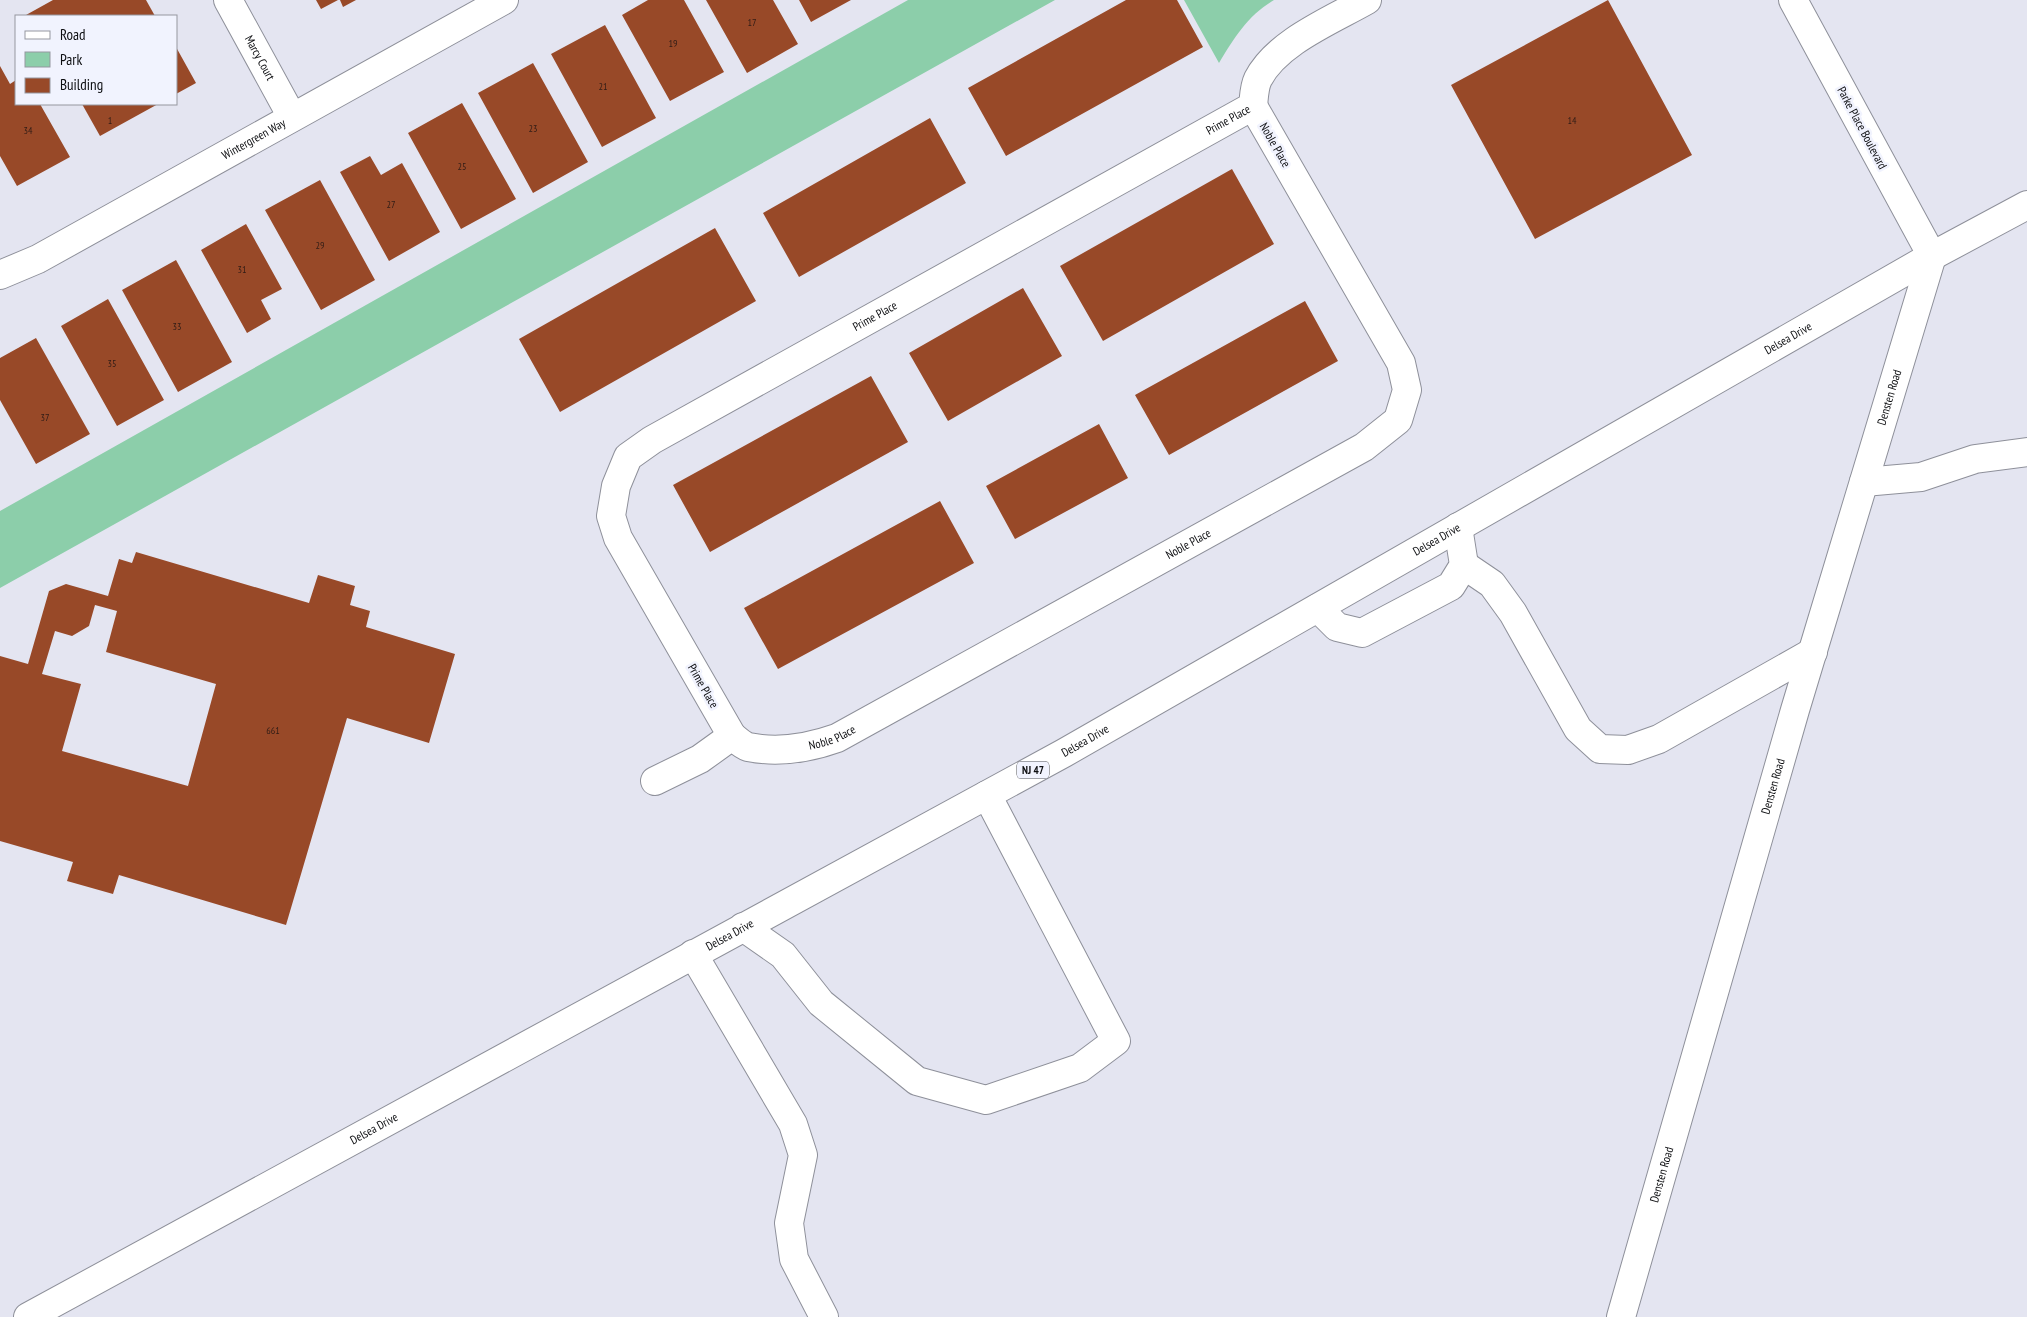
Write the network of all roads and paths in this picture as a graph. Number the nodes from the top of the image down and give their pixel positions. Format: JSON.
{"nodes":[{"id":1,"x":228,"y":0,"type":"edge"},
{"id":2,"x":504,"y":0,"type":"edge"},
{"id":3,"x":1367,"y":0,"type":"edge"},
{"id":4,"x":1793,"y":0,"type":"edge"},
{"id":5,"x":1253,"y":106,"type":"junction"},
{"id":6,"x":292,"y":117,"type":"junction"},
{"id":7,"x":2027,"y":205,"type":"edge"},
{"id":8,"x":1932,"y":256,"type":"junction"},
{"id":9,"x":0,"y":274,"type":"edge"},
{"id":10,"x":2027,"y":452,"type":"edge"},
{"id":11,"x":1864,"y":482,"type":"junction"},
{"id":12,"x":1458,"y":528,"type":"junction"},
{"id":13,"x":1464,"y":565,"type":"junction"},
{"id":14,"x":1318,"y":608,"type":"junction"},
{"id":15,"x":1813,"y":652,"type":"junction"},
{"id":16,"x":732,"y":736,"type":"junction"},
{"id":17,"x":656,"y":781,"type":"dead end"},
{"id":18,"x":987,"y":795,"type":"junction"},
{"id":19,"x":742,"y":927,"type":"junction"},
{"id":20,"x":693,"y":954,"type":"junction"},
{"id":21,"x":28,"y":1317,"type":"edge"},
{"id":22,"x":824,"y":1317,"type":"edge"},
{"id":23,"x":1620,"y":1317,"type":"edge"}],
"edges":[{"from":1,"to":6,"type":"street","name":"Marcy Court"},
{"from":2,"to":6,"type":"street","name":"Wintergreen Way"},
{"from":3,"to":5,"type":"street","name":"Prime Place"},
{"from":4,"to":8,"type":"street","name":"Parke Place Boulevard"},
{"from":5,"to":16,"type":"street","name":"Prime Place"},
{"from":5,"to":16,"type":"street","name":"Noble Place"},
{"from":6,"to":9,"type":"street","name":"Wintergreen Way"},
{"from":7,"to":8,"type":"street","name":"Delsea Drive","number":"NJ 47"},
{"from":8,"to":11,"type":"street","name":"Densten Road"},
{"from":8,"to":12,"type":"street","name":"Delsea Drive","number":"NJ 47"},
{"from":10,"to":11,"type":"street"},
{"from":11,"to":15,"type":"street","name":"Densten Road"},
{"from":12,"to":13,"type":"street"},
{"from":12,"to":14,"type":"street","name":"Delsea Drive","number":"NJ 47"},
{"from":13,"to":14,"type":"street"},
{"from":13,"to":15,"type":"street"},
{"from":14,"to":18,"type":"street","name":"Delsea Drive","number":"NJ 47"},
{"from":15,"to":23,"type":"street","name":"Densten Road"},
{"from":16,"to":17,"type":"street"},
{"from":18,"to":19,"type":"street","name":"Delsea Drive","number":"NJ 47"},
{"from":18,"to":19,"type":"street"},
{"from":19,"to":20,"type":"street","name":"Delsea Drive","number":"NJ 47"},
{"from":20,"to":21,"type":"street","name":"Delsea Drive","number":"NJ 47"},
{"from":20,"to":22,"type":"street"}]}
